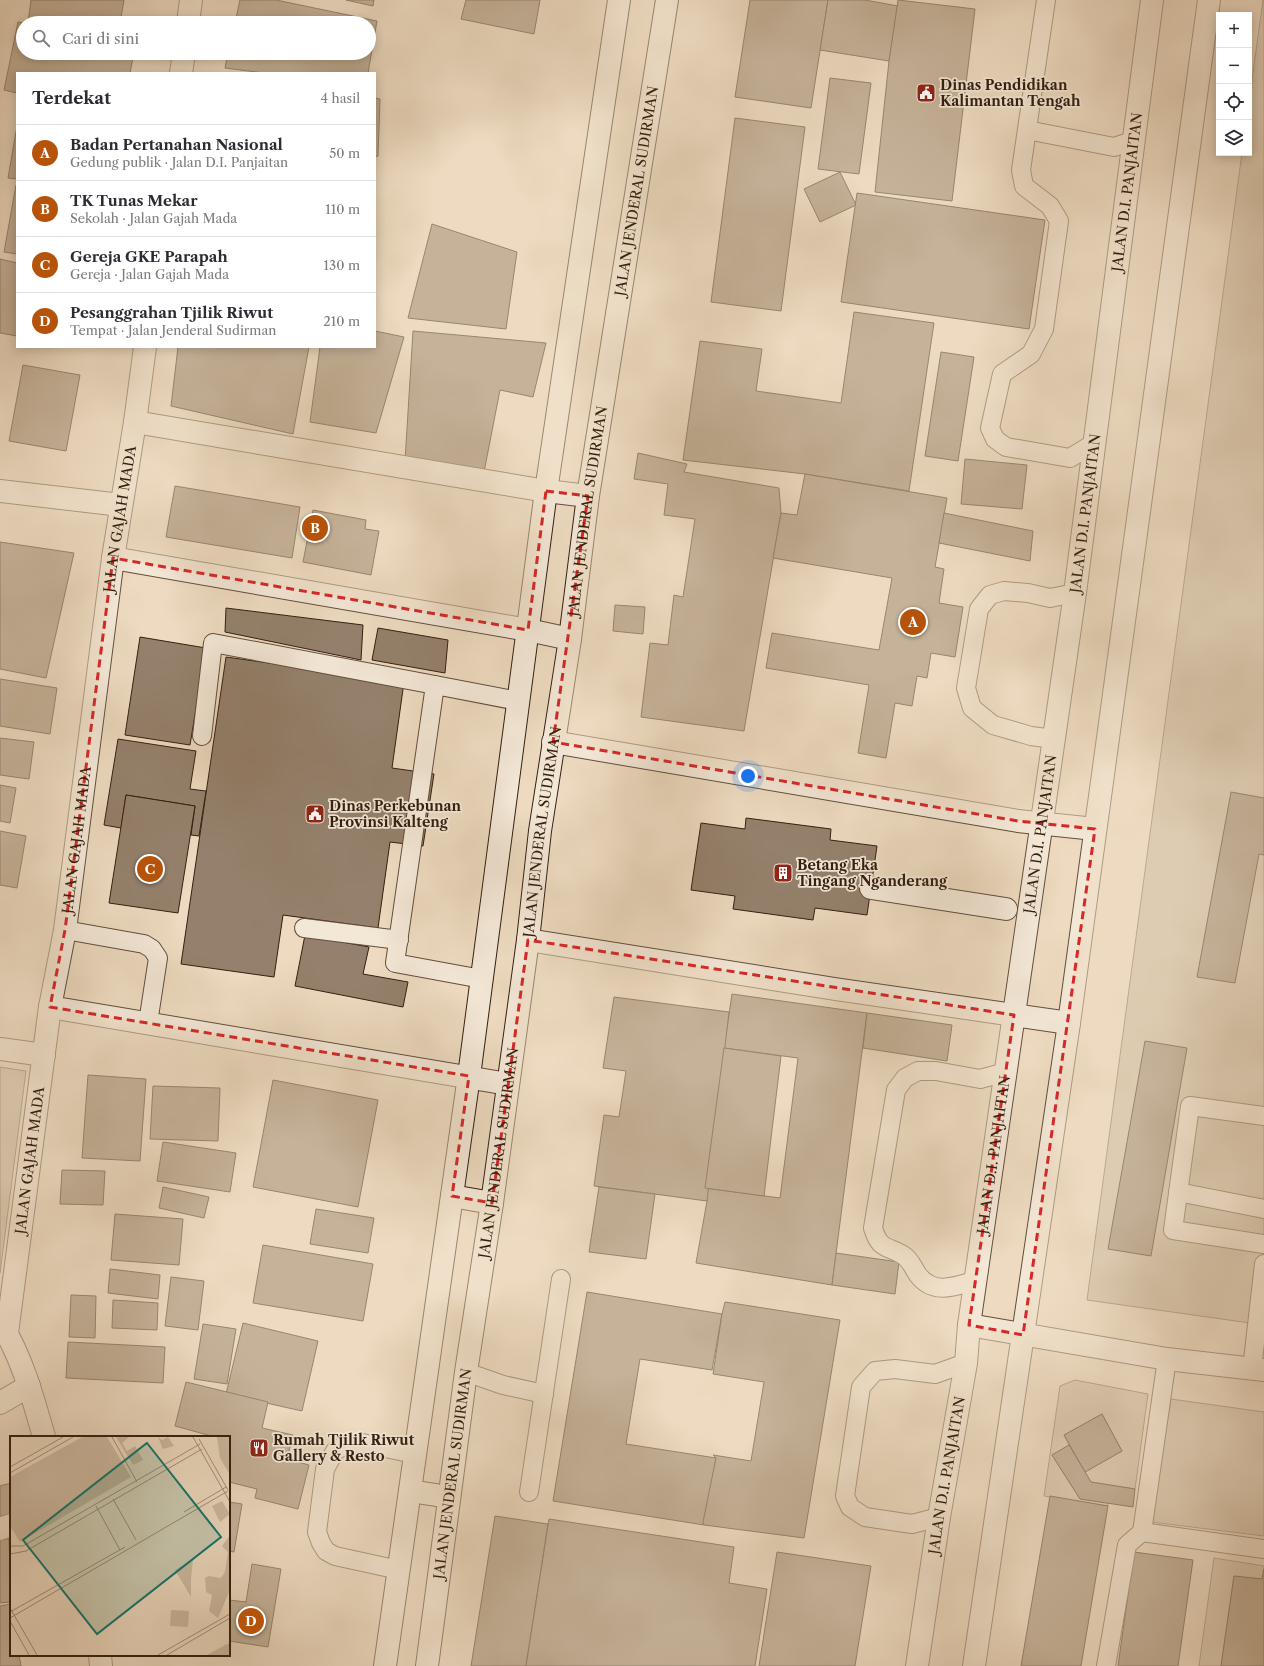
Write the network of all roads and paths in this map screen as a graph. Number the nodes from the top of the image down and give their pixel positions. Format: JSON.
{"nodes":[{"id":1,"x":191,"y":0,"type":"edge"},
{"id":2,"x":620,"y":0,"type":"edge"},
{"id":3,"x":667,"y":0,"type":"edge"},
{"id":4,"x":1046,"y":0,"type":"edge"},
{"id":5,"x":1152,"y":0,"type":"edge"},
{"id":6,"x":1209,"y":0,"type":"edge"},
{"id":7,"x":189,"y":16,"type":"edge"},
{"id":8,"x":183,"y":60,"type":"edge"},
{"id":9,"x":181,"y":72,"type":"edge"},
{"id":10,"x":1027,"y":130,"type":"junction"},
{"id":11,"x":1135,"y":140,"type":"junction"},
{"id":12,"x":145,"y":348,"type":"edge"},
{"id":13,"x":135,"y":422,"type":"junction"},
{"id":14,"x":1096,"y":442,"type":"junction"},
{"id":15,"x":0,"y":491,"type":"edge"},
{"id":16,"x":546,"y":491,"type":"junction"},
{"id":17,"x":588,"y":496,"type":"junction"},
{"id":18,"x":121,"y":506,"type":"junction"},
{"id":19,"x":113,"y":558,"type":"junction"},
{"id":20,"x":1075,"y":593,"type":"junction"},
{"id":21,"x":528,"y":630,"type":"junction"},
{"id":22,"x":570,"y":639,"type":"junction"},
{"id":23,"x":435,"y":686,"type":"junction"},
{"id":24,"x":518,"y":701,"type":"junction"},
{"id":25,"x":202,"y":736,"type":"dead end"},
{"id":26,"x":1054,"y":739,"type":"junction"},
{"id":27,"x":553,"y":742,"type":"junction"},
{"id":28,"x":1042,"y":824,"type":"junction"},
{"id":29,"x":1095,"y":829,"type":"junction"},
{"id":30,"x":871,"y":888,"type":"dead end"},
{"id":31,"x":1006,"y":909,"type":"dead end"},
{"id":32,"x":304,"y":928,"type":"dead end"},
{"id":33,"x":65,"y":930,"type":"junction"},
{"id":34,"x":399,"y":940,"type":"junction"},
{"id":35,"x":528,"y":940,"type":"junction"},
{"id":36,"x":482,"y":979,"type":"junction"},
{"id":37,"x":50,"y":1007,"type":"junction"},
{"id":38,"x":1014,"y":1015,"type":"junction"},
{"id":39,"x":148,"y":1023,"type":"junction"},
{"id":40,"x":1069,"y":1023,"type":"junction"},
{"id":41,"x":0,"y":1049,"type":"edge"},
{"id":42,"x":44,"y":1055,"type":"junction"},
{"id":43,"x":1006,"y":1072,"type":"junction"},
{"id":44,"x":469,"y":1076,"type":"junction"},
{"id":45,"x":508,"y":1084,"type":"junction"},
{"id":46,"x":1264,"y":1116,"type":"edge"},
{"id":47,"x":1178,"y":1192,"type":"junction"},
{"id":48,"x":452,"y":1196,"type":"junction"},
{"id":49,"x":492,"y":1204,"type":"junction"},
{"id":50,"x":1264,"y":1209,"type":"edge"},
{"id":51,"x":1264,"y":1244,"type":"edge"},
{"id":52,"x":1264,"y":1264,"type":"edge"},
{"id":53,"x":561,"y":1279,"type":"dead end"},
{"id":54,"x":976,"y":1280,"type":"junction"},
{"id":55,"x":969,"y":1325,"type":"junction"},
{"id":56,"x":4,"y":1328,"type":"edge"},
{"id":57,"x":1023,"y":1335,"type":"junction"},
{"id":58,"x":1167,"y":1359,"type":"junction"},
{"id":59,"x":966,"y":1363,"type":"junction"},
{"id":60,"x":1258,"y":1369,"type":"edge"},
{"id":61,"x":466,"y":1372,"type":"junction"},
{"id":62,"x":29,"y":1386,"type":"junction"},
{"id":63,"x":544,"y":1394,"type":"junction"},
{"id":64,"x":0,"y":1403,"type":"edge"},
{"id":65,"x":44,"y":1436,"type":"edge"},
{"id":66,"x":414,"y":1454,"type":"junction"},
{"id":67,"x":410,"y":1491,"type":"junction"},
{"id":68,"x":529,"y":1492,"type":"dead end"},
{"id":69,"x":450,"y":1497,"type":"junction"},
{"id":70,"x":939,"y":1517,"type":"junction"},
{"id":71,"x":10,"y":1525,"type":"edge"},
{"id":72,"x":0,"y":1529,"type":"edge"},
{"id":73,"x":1142,"y":1532,"type":"junction"},
{"id":74,"x":1264,"y":1549,"type":"edge"},
{"id":75,"x":399,"y":1570,"type":"junction"},
{"id":76,"x":100,"y":1656,"type":"edge"},
{"id":77,"x":101,"y":1666,"type":"edge"},
{"id":78,"x":385,"y":1666,"type":"edge"},
{"id":79,"x":428,"y":1666,"type":"edge"},
{"id":80,"x":917,"y":1666,"type":"edge"},
{"id":81,"x":974,"y":1666,"type":"edge"},
{"id":82,"x":1106,"y":1666,"type":"edge"}],
"edges":[{"from":1,"to":7,"type":"street"},
{"from":2,"to":16,"type":"street"},
{"from":3,"to":17,"type":"street","name":"JALAN JENDERAL SUDIRMAN"},
{"from":4,"to":10,"type":"lane"},
{"from":5,"to":11,"type":"street","name":"JALAN D.I. PANJAITAN"},
{"from":6,"to":29,"type":"street"},
{"from":8,"to":9,"type":"street"},
{"from":10,"to":11,"type":"lane"},
{"from":10,"to":14,"type":"lane"},
{"from":11,"to":14,"type":"street","name":"JALAN D.I. PANJAITAN"},
{"from":12,"to":13,"type":"street","name":"JALAN GAJAH MADA"},
{"from":13,"to":16,"type":"street"},
{"from":13,"to":18,"type":"street","name":"JALAN GAJAH MADA"},
{"from":14,"to":20,"type":"street","name":"JALAN D.I. PANJAITAN"},
{"from":15,"to":18,"type":"street"},
{"from":16,"to":17,"type":"street"},
{"from":16,"to":21,"type":"street"},
{"from":17,"to":22,"type":"street","name":"JALAN JENDERAL SUDIRMAN"},
{"from":18,"to":19,"type":"street","name":"JALAN GAJAH MADA"},
{"from":19,"to":21,"type":"street"},
{"from":19,"to":33,"type":"street","name":"JALAN GAJAH MADA"},
{"from":20,"to":26,"type":"street","name":"JALAN D.I. PANJAITAN"},
{"from":20,"to":26,"type":"lane"},
{"from":21,"to":22,"type":"street"},
{"from":21,"to":24,"type":"street"},
{"from":22,"to":27,"type":"street","name":"JALAN JENDERAL SUDIRMAN"},
{"from":23,"to":24,"type":"lane"},
{"from":23,"to":25,"type":"lane"},
{"from":23,"to":34,"type":"lane"},
{"from":24,"to":36,"type":"street"},
{"from":26,"to":28,"type":"street","name":"JALAN D.I. PANJAITAN"},
{"from":27,"to":28,"type":"street"},
{"from":27,"to":35,"type":"street","name":"JALAN JENDERAL SUDIRMAN"},
{"from":28,"to":29,"type":"street"},
{"from":28,"to":38,"type":"street","name":"JALAN D.I. PANJAITAN"},
{"from":29,"to":40,"type":"street"},
{"from":30,"to":31,"type":"street"},
{"from":32,"to":34,"type":"lane"},
{"from":33,"to":37,"type":"street","name":"JALAN GAJAH MADA"},
{"from":33,"to":39,"type":"lane"},
{"from":34,"to":36,"type":"lane"},
{"from":35,"to":38,"type":"street"},
{"from":35,"to":45,"type":"street","name":"JALAN JENDERAL SUDIRMAN"},
{"from":36,"to":44,"type":"street"},
{"from":37,"to":39,"type":"street"},
{"from":37,"to":42,"type":"street","name":"JALAN GAJAH MADA"},
{"from":38,"to":40,"type":"street"},
{"from":38,"to":43,"type":"street","name":"JALAN D.I. PANJAITAN"},
{"from":39,"to":44,"type":"street"},
{"from":40,"to":57,"type":"street"},
{"from":41,"to":42,"type":"street"},
{"from":42,"to":56,"type":"street","name":"JALAN GAJAH MADA"},
{"from":43,"to":54,"type":"street","name":"JALAN D.I. PANJAITAN"},
{"from":43,"to":54,"type":"lane"},
{"from":44,"to":45,"type":"street"},
{"from":44,"to":48,"type":"street"},
{"from":45,"to":49,"type":"street","name":"JALAN JENDERAL SUDIRMAN"},
{"from":46,"to":47,"type":"lane"},
{"from":47,"to":50,"type":"lane"},
{"from":47,"to":51,"type":"lane"},
{"from":48,"to":49,"type":"street"},
{"from":48,"to":66,"type":"street"},
{"from":49,"to":61,"type":"street","name":"JALAN JENDERAL SUDIRMAN"},
{"from":52,"to":60,"type":"lane"},
{"from":53,"to":63,"type":"lane"},
{"from":54,"to":55,"type":"street","name":"JALAN D.I. PANJAITAN"},
{"from":55,"to":57,"type":"street"},
{"from":55,"to":59,"type":"street","name":"JALAN D.I. PANJAITAN"},
{"from":56,"to":62,"type":"street"},
{"from":57,"to":58,"type":"street"},
{"from":57,"to":81,"type":"street"},
{"from":58,"to":60,"type":"street"},
{"from":58,"to":73,"type":"lane"},
{"from":59,"to":70,"type":"street","name":"JALAN D.I. PANJAITAN"},
{"from":59,"to":70,"type":"lane"},
{"from":61,"to":63,"type":"lane"},
{"from":61,"to":69,"type":"street","name":"JALAN JENDERAL SUDIRMAN"},
{"from":62,"to":64,"type":"street"},
{"from":62,"to":65,"type":"street"},
{"from":63,"to":68,"type":"lane"},
{"from":66,"to":67,"type":"street"},
{"from":66,"to":75,"type":"lane"},
{"from":67,"to":69,"type":"street"},
{"from":67,"to":75,"type":"street"},
{"from":69,"to":79,"type":"street","name":"JALAN JENDERAL SUDIRMAN"},
{"from":70,"to":80,"type":"street","name":"JALAN D.I. PANJAITAN"},
{"from":71,"to":72,"type":"street"},
{"from":73,"to":74,"type":"lane"},
{"from":73,"to":82,"type":"lane"},
{"from":75,"to":78,"type":"street"},
{"from":76,"to":77,"type":"street"}]}
